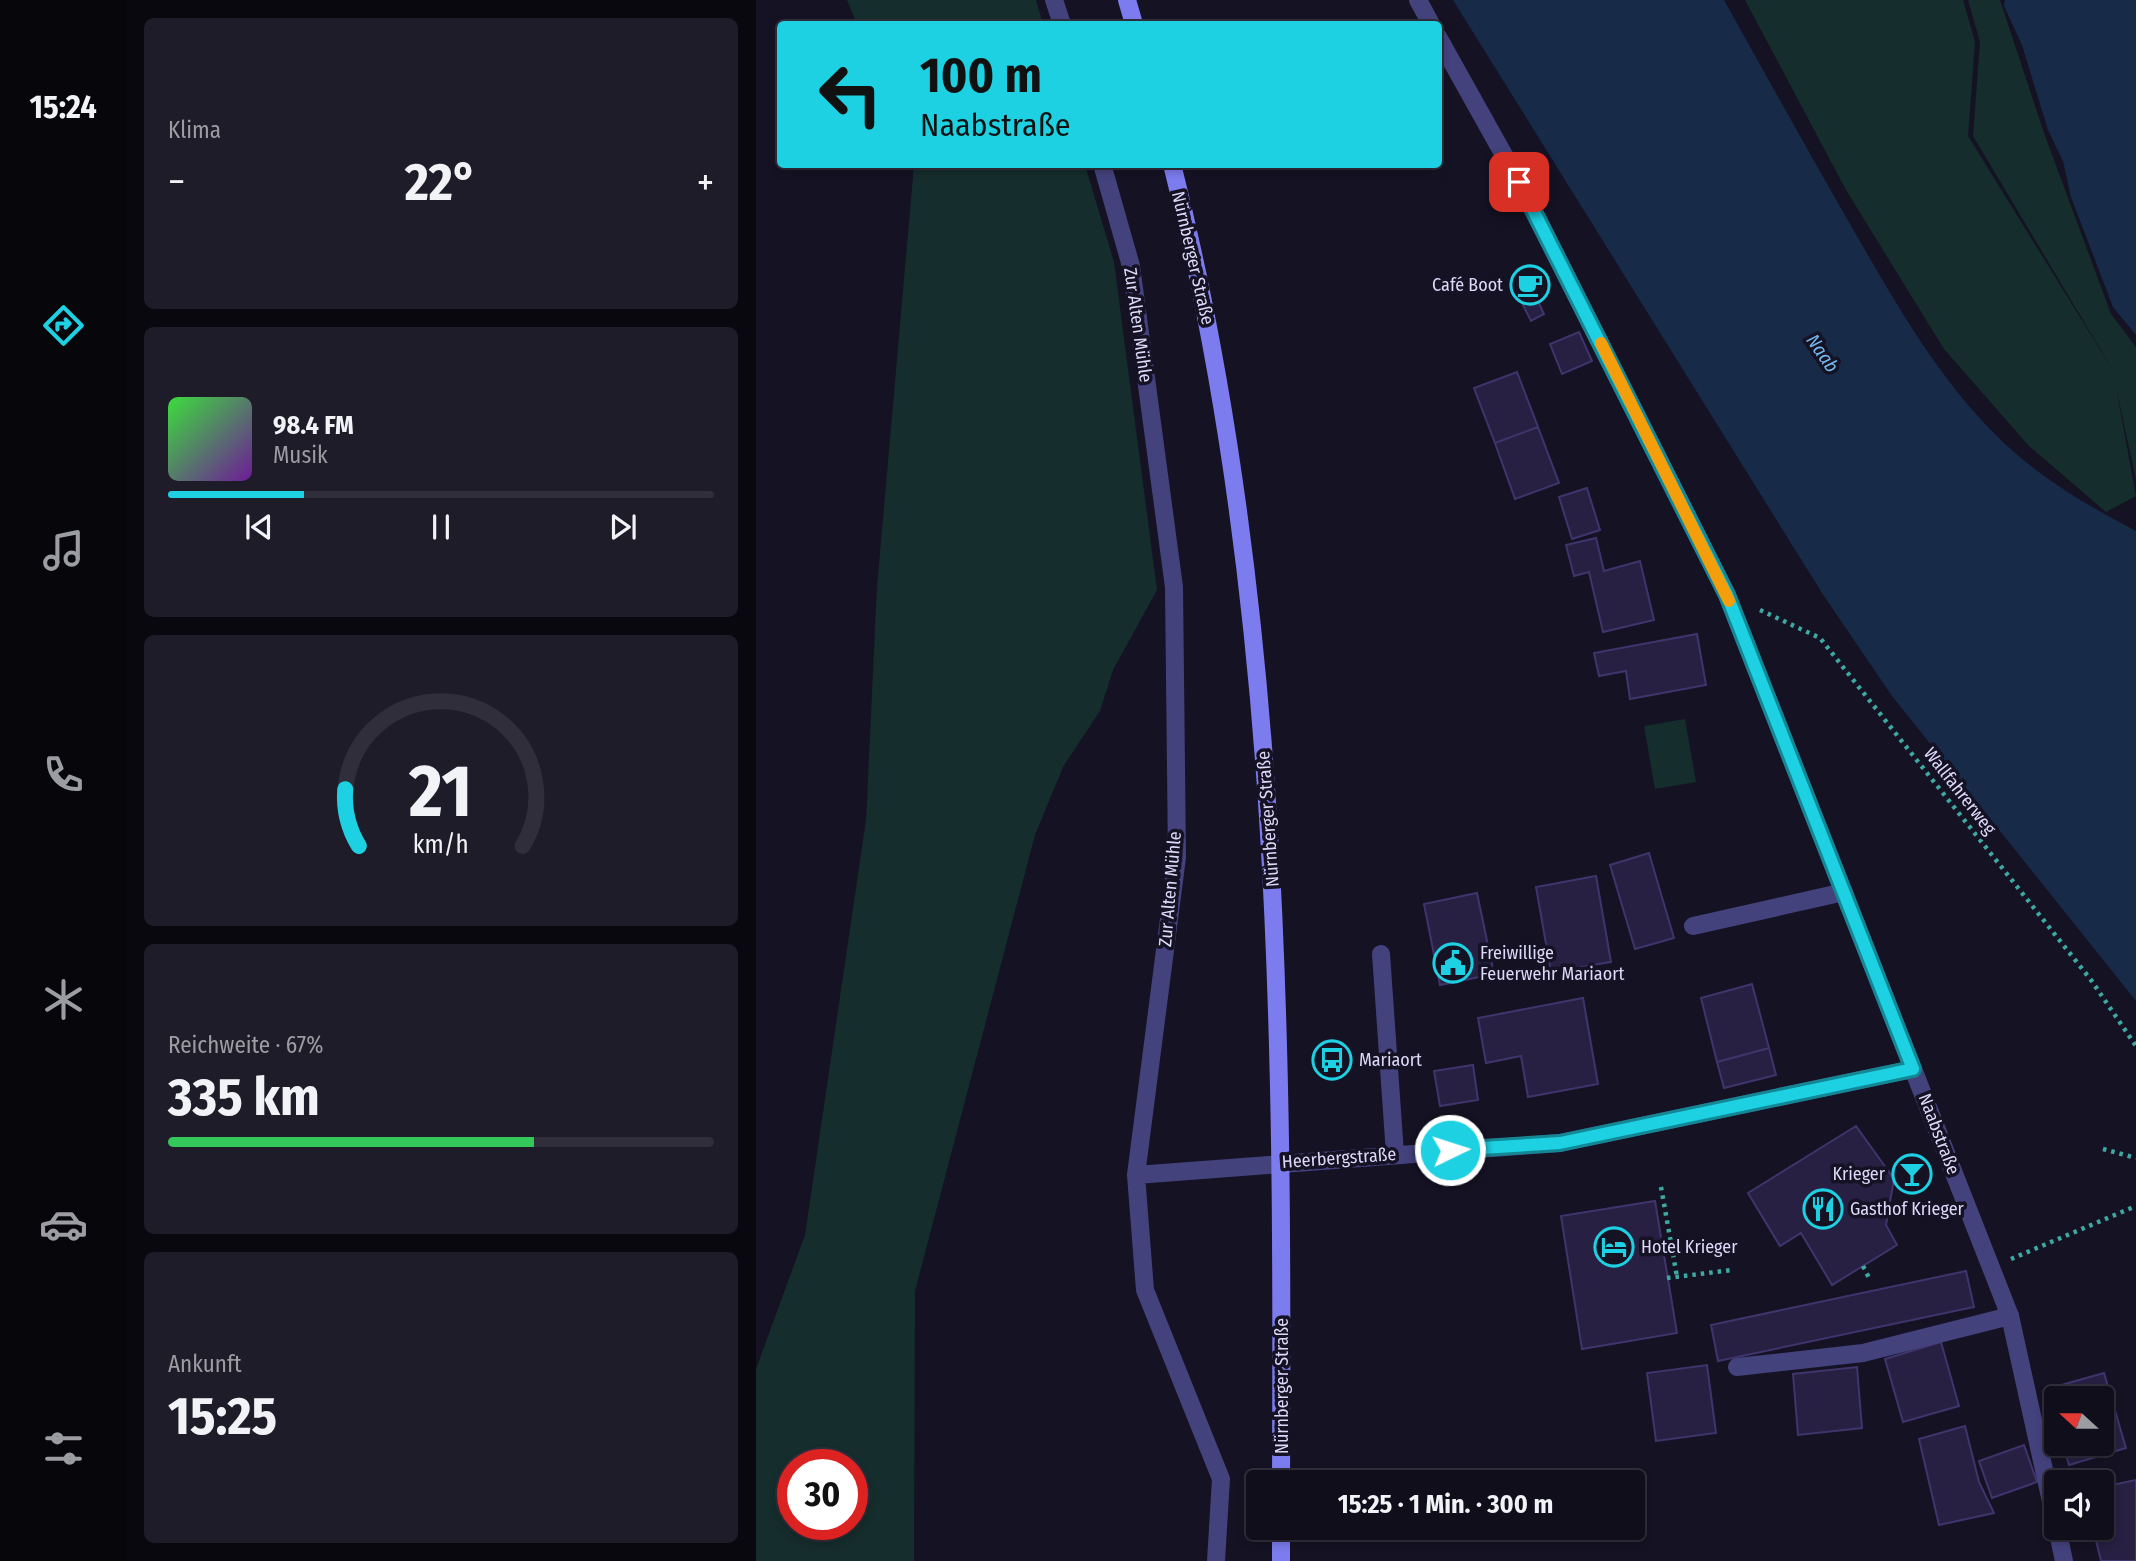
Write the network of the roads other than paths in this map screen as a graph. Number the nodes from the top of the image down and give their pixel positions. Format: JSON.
{"nodes":[{"id":1,"x":1055,"y":0,"type":"edge"},
{"id":2,"x":1127,"y":0,"type":"edge"},
{"id":3,"x":1418,"y":0,"type":"edge"},
{"id":4,"x":1061,"y":21,"type":"edge"},
{"id":5,"x":1133,"y":21,"type":"edge"},
{"id":6,"x":1429,"y":21,"type":"edge"},
{"id":7,"x":1442,"y":44,"type":"edge"},
{"id":8,"x":1103,"y":168,"type":"edge"},
{"id":9,"x":1173,"y":168,"type":"edge"},
{"id":10,"x":1844,"y":892,"type":"junction"},
{"id":11,"x":1693,"y":926,"type":"dead end"},
{"id":12,"x":1381,"y":954,"type":"dead end"},
{"id":13,"x":1913,"y":1069,"type":"junction"},
{"id":14,"x":1395,"y":1154,"type":"junction"},
{"id":15,"x":1283,"y":1162,"type":"junction"},
{"id":16,"x":1136,"y":1175,"type":"junction"},
{"id":17,"x":2010,"y":1316,"type":"junction"},
{"id":18,"x":1737,"y":1367,"type":"dead end"},
{"id":19,"x":1282,"y":1470,"type":"edge"},
{"id":20,"x":2044,"y":1470,"type":"edge"},
{"id":21,"x":1281,"y":1540,"type":"edge"},
{"id":22,"x":2060,"y":1540,"type":"edge"},
{"id":23,"x":1216,"y":1561,"type":"edge"},
{"id":24,"x":1281,"y":1561,"type":"edge"},
{"id":25,"x":2064,"y":1561,"type":"edge"}],
"edges":[{"from":1,"to":4,"type":"street"},
{"from":2,"to":5,"type":"main road"},
{"from":3,"to":6,"type":"street"},
{"from":7,"to":10,"type":"street","name":"Naabstraße"},
{"from":8,"to":16,"type":"street","name":"Zur Alten Mühle"},
{"from":9,"to":15,"type":"main road","name":"Nürnberger Straße"},
{"from":10,"to":11,"type":"street"},
{"from":10,"to":13,"type":"street","name":"Naabstraße"},
{"from":12,"to":14,"type":"street"},
{"from":13,"to":14,"type":"street","name":"Heerbergstraße"},
{"from":13,"to":17,"type":"street","name":"Naabstraße"},
{"from":14,"to":15,"type":"street","name":"Heerbergstraße"},
{"from":15,"to":16,"type":"street","name":"Heerbergstraße"},
{"from":15,"to":19,"type":"main road","name":"Nürnberger Straße"},
{"from":16,"to":23,"type":"street","name":"Zur Alten Mühle"},
{"from":17,"to":18,"type":"street"},
{"from":17,"to":20,"type":"street","name":"Naabstraße"},
{"from":21,"to":24,"type":"main road"},
{"from":22,"to":25,"type":"street","name":"Naabstraße"}]}
